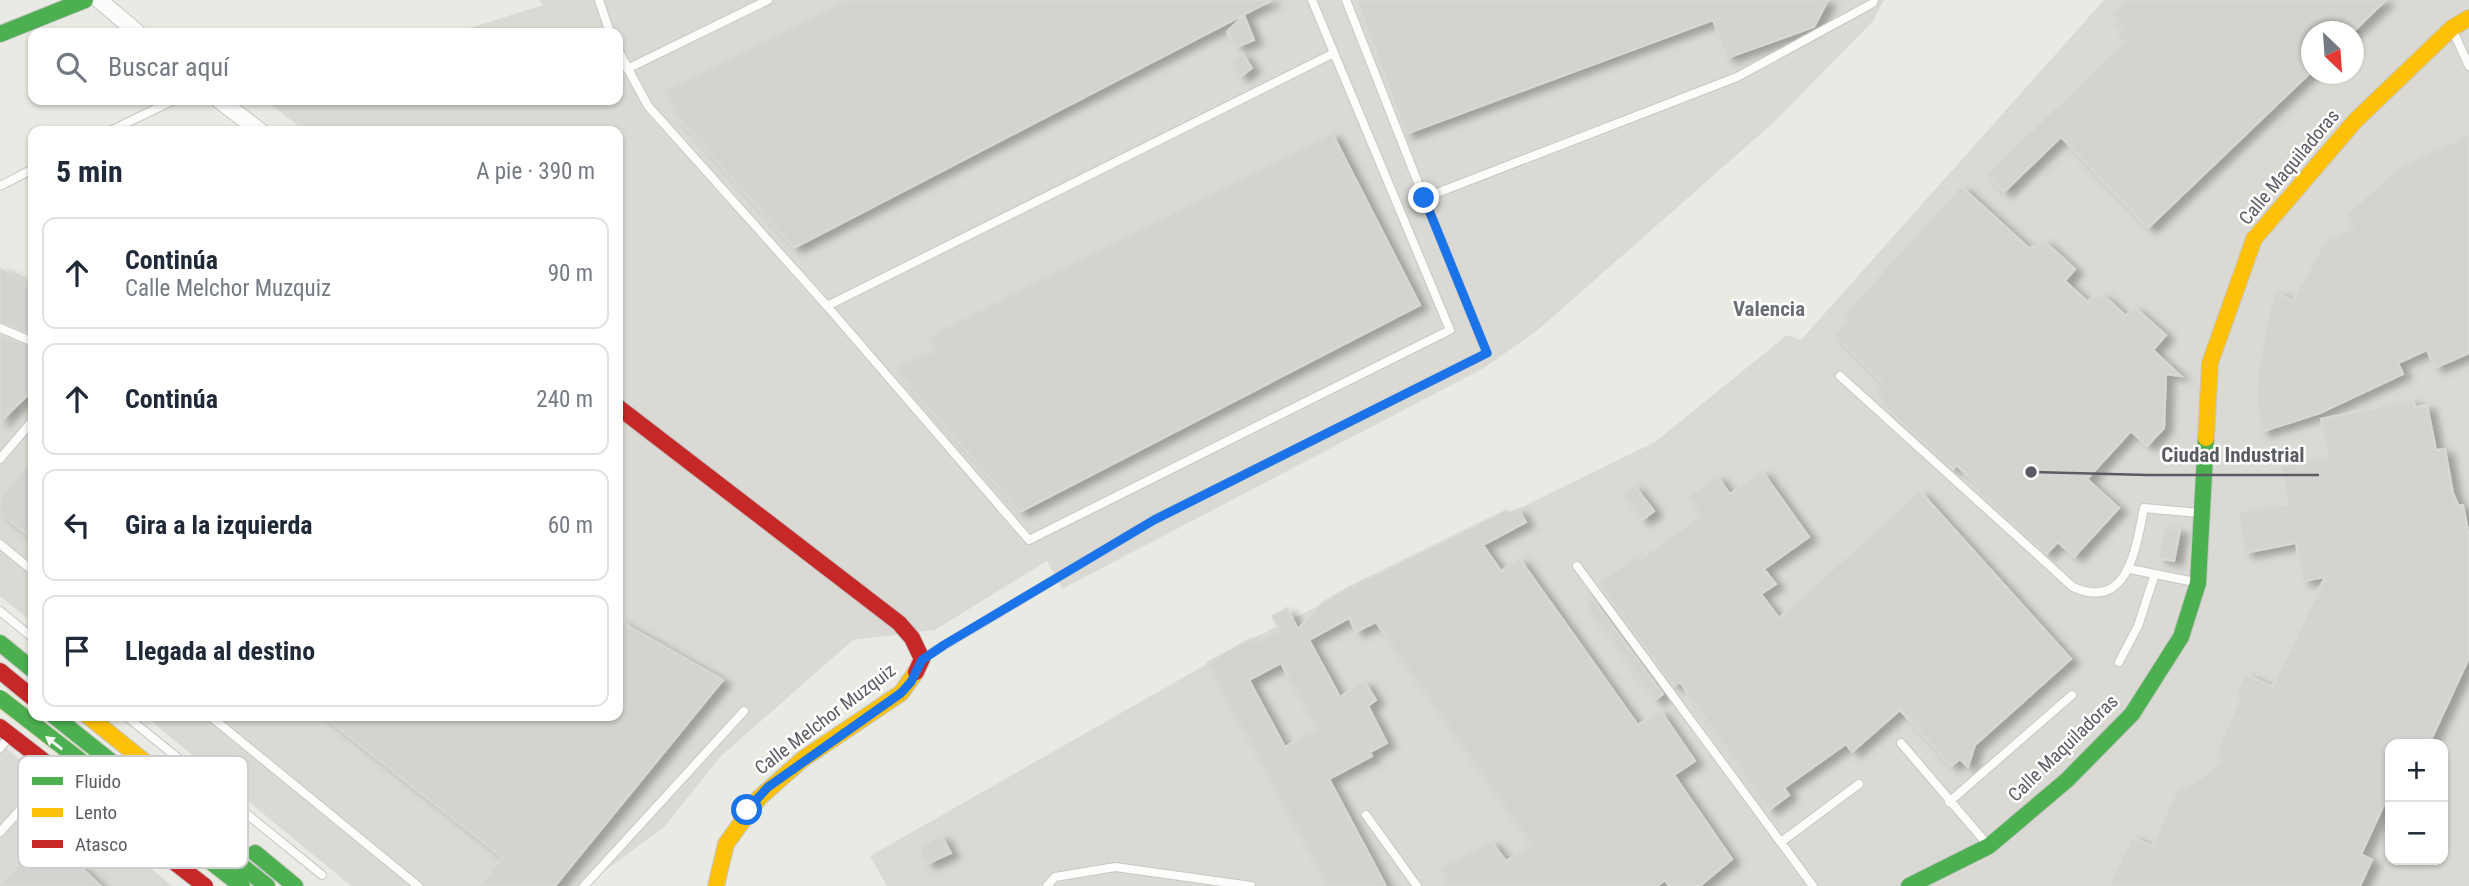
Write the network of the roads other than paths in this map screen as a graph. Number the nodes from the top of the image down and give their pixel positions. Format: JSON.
{"nodes":[{"id":1,"x":85,"y":0,"type":"edge"},
{"id":2,"x":99,"y":0,"type":"edge"},
{"id":3,"x":599,"y":0,"type":"edge"},
{"id":4,"x":768,"y":0,"type":"edge"},
{"id":5,"x":1312,"y":0,"type":"edge"},
{"id":6,"x":1346,"y":0,"type":"edge"},
{"id":7,"x":1874,"y":0,"type":"edge"},
{"id":8,"x":2469,"y":18,"type":"edge"},
{"id":9,"x":132,"y":28,"type":"edge"},
{"id":10,"x":608,"y":28,"type":"edge"},
{"id":11,"x":2452,"y":28,"type":"junction"},
{"id":12,"x":0,"y":34,"type":"edge"},
{"id":13,"x":1334,"y":53,"type":"junction"},
{"id":14,"x":623,"y":61,"type":"edge"},
{"id":15,"x":2469,"y":66,"type":"edge"},
{"id":16,"x":627,"y":69,"type":"junction"},
{"id":17,"x":164,"y":105,"type":"edge"},
{"id":18,"x":226,"y":105,"type":"edge"},
{"id":19,"x":120,"y":126,"type":"edge"},
{"id":20,"x":253,"y":126,"type":"edge"},
{"id":21,"x":28,"y":172,"type":"edge"},
{"id":22,"x":0,"y":186,"type":"edge"},
{"id":23,"x":1424,"y":198,"type":"junction"},
{"id":24,"x":827,"y":306,"type":"junction"},
{"id":25,"x":0,"y":328,"type":"edge"},
{"id":26,"x":28,"y":340,"type":"edge"},
{"id":27,"x":1840,"y":376,"type":"dead end"},
{"id":28,"x":623,"y":411,"type":"edge"},
{"id":29,"x":28,"y":426,"type":"edge"},
{"id":30,"x":0,"y":459,"type":"edge"},
{"id":31,"x":2202,"y":513,"type":"junction"},
{"id":32,"x":0,"y":544,"type":"edge"},
{"id":33,"x":1577,"y":566,"type":"dead end"},
{"id":34,"x":28,"y":567,"type":"edge"},
{"id":35,"x":2130,"y":569,"type":"junction"},
{"id":36,"x":2155,"y":574,"type":"junction"},
{"id":37,"x":2198,"y":583,"type":"junction"},
{"id":38,"x":0,"y":611,"type":"edge"},
{"id":39,"x":28,"y":631,"type":"edge"},
{"id":40,"x":28,"y":638,"type":"edge"},
{"id":41,"x":0,"y":643,"type":"edge"},
{"id":42,"x":13,"y":654,"type":"junction"},
{"id":43,"x":922,"y":660,"type":"junction"},
{"id":44,"x":2119,"y":662,"type":"dead end"},
{"id":45,"x":28,"y":666,"type":"edge"},
{"id":46,"x":0,"y":670,"type":"edge"},
{"id":47,"x":28,"y":694,"type":"edge"},
{"id":48,"x":2072,"y":695,"type":"dead end"},
{"id":49,"x":0,"y":698,"type":"edge"},
{"id":50,"x":744,"y":711,"type":"dead end"},
{"id":51,"x":28,"y":713,"type":"edge"},
{"id":52,"x":28,"y":719,"type":"edge"},
{"id":53,"x":31,"y":721,"type":"edge"},
{"id":54,"x":60,"y":721,"type":"edge"},
{"id":55,"x":94,"y":721,"type":"edge"},
{"id":56,"x":132,"y":721,"type":"edge"},
{"id":57,"x":216,"y":721,"type":"edge"},
{"id":58,"x":3,"y":739,"type":"edge"},
{"id":59,"x":1901,"y":743,"type":"dead end"},
{"id":60,"x":14,"y":752,"type":"dead end"},
{"id":61,"x":26,"y":756,"type":"edge"},
{"id":62,"x":79,"y":756,"type":"edge"},
{"id":63,"x":101,"y":756,"type":"edge"},
{"id":64,"x":137,"y":756,"type":"edge"},
{"id":65,"x":175,"y":756,"type":"edge"},
{"id":66,"x":1859,"y":784,"type":"dead end"},
{"id":67,"x":1949,"y":802,"type":"junction"},
{"id":68,"x":18,"y":812,"type":"edge"},
{"id":69,"x":248,"y":815,"type":"edge"},
{"id":70,"x":1366,"y":815,"type":"dead end"},
{"id":71,"x":0,"y":832,"type":"edge"},
{"id":72,"x":1781,"y":842,"type":"junction"},
{"id":73,"x":1989,"y":846,"type":"junction"},
{"id":74,"x":248,"y":847,"type":"edge"},
{"id":75,"x":180,"y":868,"type":"edge"},
{"id":76,"x":231,"y":868,"type":"joint"},
{"id":77,"x":322,"y":875,"type":"dead end"},
{"id":78,"x":1919,"y":885,"type":"edge"},
{"id":79,"x":205,"y":886,"type":"edge"},
{"id":80,"x":242,"y":886,"type":"edge"},
{"id":81,"x":267,"y":886,"type":"edge"},
{"id":82,"x":295,"y":886,"type":"edge"},
{"id":83,"x":418,"y":886,"type":"edge"},
{"id":84,"x":584,"y":886,"type":"edge"},
{"id":85,"x":716,"y":886,"type":"edge"},
{"id":86,"x":1047,"y":886,"type":"edge"},
{"id":87,"x":1251,"y":886,"type":"edge"},
{"id":88,"x":1417,"y":886,"type":"edge"},
{"id":89,"x":1813,"y":886,"type":"edge"}],
"edges":[{"from":1,"to":12,"type":"main road"},
{"from":2,"to":9,"type":"street"},
{"from":3,"to":10,"type":"lane"},
{"from":4,"to":16,"type":"lane"},
{"from":5,"to":13,"type":"lane"},
{"from":6,"to":23,"type":"lane"},
{"from":7,"to":23,"type":"lane"},
{"from":8,"to":11,"type":"main road","name":"Calle Maquiladoras"},
{"from":11,"to":15,"type":"lane"},
{"from":11,"to":31,"type":"main road","name":"Calle Maquiladoras"},
{"from":13,"to":24,"type":"lane"},
{"from":13,"to":24,"type":"lane"},
{"from":14,"to":16,"type":"lane"},
{"from":16,"to":24,"type":"lane"},
{"from":17,"to":19,"type":"lane"},
{"from":18,"to":20,"type":"street"},
{"from":21,"to":22,"type":"lane"},
{"from":23,"to":43,"type":"lane"},
{"from":25,"to":26,"type":"lane"},
{"from":27,"to":35,"type":"lane"},
{"from":28,"to":43,"type":"main road"},
{"from":29,"to":30,"type":"lane"},
{"from":31,"to":35,"type":"lane"},
{"from":31,"to":37,"type":"main road","name":"Calle Maquiladoras"},
{"from":32,"to":34,"type":"lane"},
{"from":33,"to":72,"type":"lane"},
{"from":35,"to":36,"type":"lane"},
{"from":36,"to":37,"type":"lane"},
{"from":36,"to":44,"type":"lane"},
{"from":37,"to":73,"type":"main road","name":"Calle Maquiladoras"},
{"from":38,"to":39,"type":"lane"},
{"from":40,"to":42,"type":"lane"},
{"from":41,"to":42,"type":"main road"},
{"from":42,"to":45,"type":"main road"},
{"from":42,"to":46,"type":"street"},
{"from":43,"to":85,"type":"main road","name":"Calle Melchor Muzquiz"},
{"from":46,"to":47,"type":"main road"},
{"from":48,"to":67,"type":"lane"},
{"from":52,"to":49,"type":"main road","one_way":true,"bridge":true},
{"from":50,"to":84,"type":"lane"},
{"from":51,"to":58,"type":"lane"},
{"from":62,"to":53,"type":"main road","one_way":true,"bridge":true},
{"from":54,"to":63,"type":"main road"},
{"from":55,"to":64,"type":"main road"},
{"from":56,"to":65,"type":"lane"},
{"from":57,"to":83,"type":"lane"},
{"from":58,"to":60,"type":"lane"},
{"from":58,"to":61,"type":"main road"},
{"from":59,"to":67,"type":"lane"},
{"from":66,"to":72,"type":"lane"},
{"from":67,"to":73,"type":"lane"},
{"from":68,"to":71,"type":"lane"},
{"from":69,"to":77,"type":"lane"},
{"from":70,"to":88,"type":"lane"},
{"from":72,"to":89,"type":"lane"},
{"from":73,"to":78,"type":"main road","name":"Calle Maquiladoras"},
{"from":74,"to":82,"type":"main road"},
{"from":75,"to":79,"type":"main road"},
{"from":76,"to":80,"type":"main road"},
{"from":76,"to":81,"type":"main road"},
{"from":86,"to":87,"type":"lane"}]}
